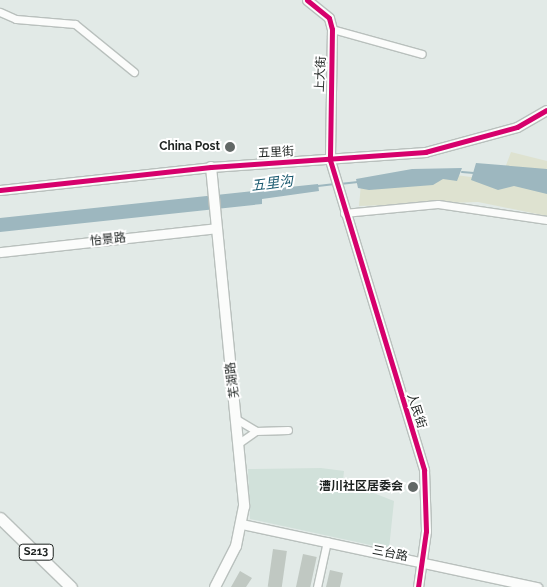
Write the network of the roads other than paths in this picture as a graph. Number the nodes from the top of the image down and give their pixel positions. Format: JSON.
{"nodes":[{"id":1,"x":307,"y":0,"type":"edge"},
{"id":2,"x":0,"y":12,"type":"edge"},
{"id":3,"x":332,"y":29,"type":"junction"},
{"id":4,"x":422,"y":54,"type":"dead end"},
{"id":5,"x":134,"y":72,"type":"dead end"},
{"id":6,"x":547,"y":110,"type":"edge"},
{"id":7,"x":330,"y":160,"type":"junction"},
{"id":8,"x":211,"y":167,"type":"junction"},
{"id":9,"x":0,"y":190,"type":"edge"},
{"id":10,"x":344,"y":213,"type":"junction"},
{"id":11,"x":547,"y":220,"type":"edge"},
{"id":12,"x":216,"y":228,"type":"junction"},
{"id":13,"x":0,"y":252,"type":"edge"},
{"id":14,"x":238,"y":420,"type":"junction"},
{"id":15,"x":288,"y":430,"type":"dead end"},
{"id":16,"x":256,"y":431,"type":"junction"},
{"id":17,"x":240,"y":442,"type":"junction"},
{"id":18,"x":0,"y":518,"type":"edge"},
{"id":19,"x":242,"y":524,"type":"junction"},
{"id":20,"x":327,"y":541,"type":"junction"},
{"id":21,"x":423,"y":560,"type":"junction"},
{"id":22,"x":71,"y":587,"type":"edge"},
{"id":23,"x":215,"y":587,"type":"edge"},
{"id":24,"x":317,"y":587,"type":"edge"},
{"id":25,"x":418,"y":587,"type":"edge"},
{"id":26,"x":537,"y":587,"type":"edge"}],
"edges":[{"from":1,"to":3,"type":"street"},
{"from":2,"to":5,"type":"street"},
{"from":3,"to":4,"type":"street"},
{"from":3,"to":7,"type":"street","name":"上大街"},
{"from":6,"to":7,"type":"street","name":"五里街"},
{"from":7,"to":8,"type":"street","name":"五里街"},
{"from":7,"to":10,"type":"street","name":"人民街"},
{"from":8,"to":9,"type":"street","name":"五里街"},
{"from":8,"to":12,"type":"main road","name":"芜湖路"},
{"from":10,"to":11,"type":"street"},
{"from":10,"to":21,"type":"street","name":"人民街"},
{"from":12,"to":13,"type":"street","name":"怡景路"},
{"from":12,"to":14,"type":"main road","name":"芜湖路"},
{"from":14,"to":16,"type":"street"},
{"from":14,"to":17,"type":"main road","name":"芜湖路"},
{"from":15,"to":16,"type":"street"},
{"from":16,"to":17,"type":"street"},
{"from":17,"to":19,"type":"main road","name":"芜湖路"},
{"from":18,"to":22,"type":"main road","number":"S213"},
{"from":19,"to":20,"type":"street","name":"三台路"},
{"from":19,"to":23,"type":"main road","name":"芜湖路"},
{"from":20,"to":21,"type":"street","name":"三台路"},
{"from":20,"to":24,"type":"street"},
{"from":21,"to":25,"type":"street","name":"人民街"},
{"from":21,"to":26,"type":"street","name":"三台路"}]}
